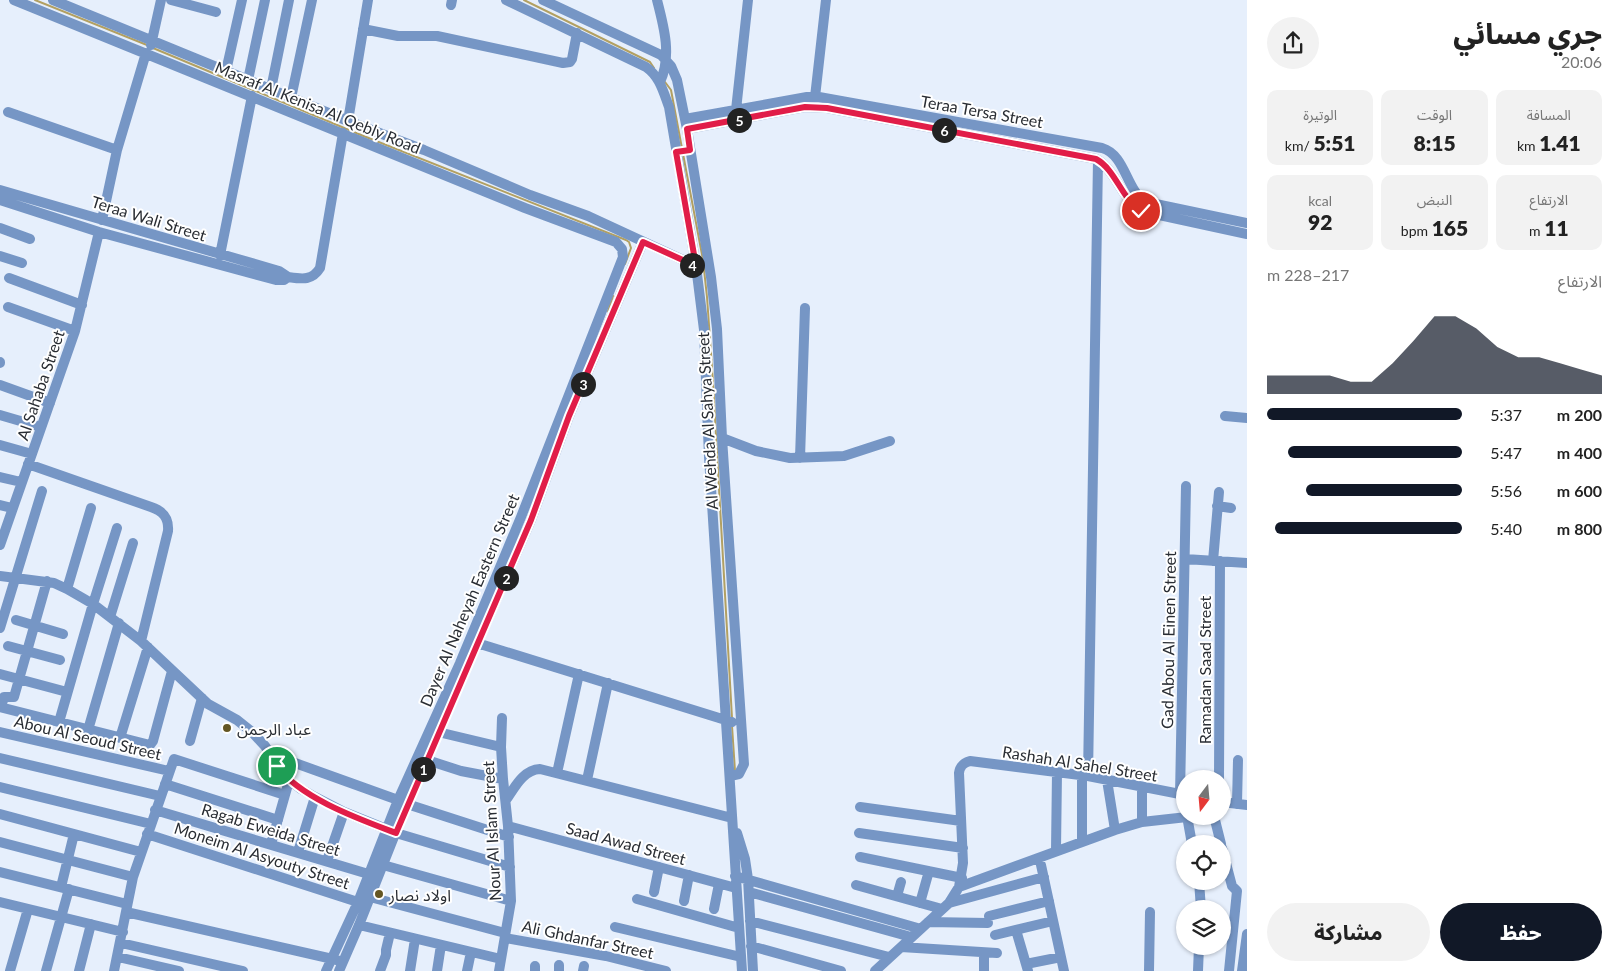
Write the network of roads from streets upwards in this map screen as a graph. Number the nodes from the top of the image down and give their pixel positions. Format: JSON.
{"nodes":[{"id":1,"x":14,"y":0,"type":"edge"},
{"id":2,"x":53,"y":0,"type":"edge"},
{"id":3,"x":162,"y":0,"type":"edge"},
{"id":4,"x":171,"y":0,"type":"edge"},
{"id":5,"x":242,"y":0,"type":"edge"},
{"id":6,"x":265,"y":0,"type":"edge"},
{"id":7,"x":289,"y":0,"type":"edge"},
{"id":8,"x":312,"y":0,"type":"edge"},
{"id":9,"x":368,"y":0,"type":"edge"},
{"id":10,"x":506,"y":0,"type":"edge"},
{"id":11,"x":544,"y":0,"type":"edge"},
{"id":12,"x":657,"y":0,"type":"edge"},
{"id":13,"x":748,"y":0,"type":"edge"},
{"id":14,"x":826,"y":0,"type":"edge"},
{"id":15,"x":216,"y":12,"type":"dead end"},
{"id":16,"x":363,"y":29,"type":"junction"},
{"id":17,"x":577,"y":33,"type":"junction"},
{"id":18,"x":152,"y":41,"type":"junction"},
{"id":19,"x":147,"y":54,"type":"junction"},
{"id":20,"x":666,"y":64,"type":"junction"},
{"id":21,"x":228,"y":72,"type":"junction"},
{"id":22,"x":248,"y":80,"type":"junction"},
{"id":23,"x":660,"y":80,"type":"junction"},
{"id":24,"x":226,"y":85,"type":"junction"},
{"id":25,"x":271,"y":89,"type":"junction"},
{"id":26,"x":252,"y":96,"type":"junction"},
{"id":27,"x":814,"y":96,"type":"junction"},
{"id":28,"x":291,"y":98,"type":"junction"},
{"id":29,"x":736,"y":110,"type":"junction"},
{"id":30,"x":8,"y":112,"type":"dead end"},
{"id":31,"x":685,"y":119,"type":"junction"},
{"id":32,"x":348,"y":121,"type":"junction"},
{"id":33,"x":687,"y":129,"type":"junction"},
{"id":34,"x":343,"y":133,"type":"junction"},
{"id":35,"x":117,"y":150,"type":"junction"},
{"id":36,"x":683,"y":151,"type":"junction"},
{"id":37,"x":1098,"y":160,"type":"junction"},
{"id":38,"x":1128,"y":189,"type":"junction"},
{"id":39,"x":0,"y":190,"type":"edge"},
{"id":40,"x":0,"y":200,"type":"edge"},
{"id":41,"x":70,"y":210,"type":"junction"},
{"id":42,"x":102,"y":220,"type":"junction"},
{"id":43,"x":67,"y":222,"type":"junction"},
{"id":44,"x":1247,"y":223,"type":"edge"},
{"id":45,"x":0,"y":228,"type":"edge"},
{"id":46,"x":617,"y":229,"type":"junction"},
{"id":47,"x":99,"y":232,"type":"junction"},
{"id":48,"x":1247,"y":234,"type":"edge"},
{"id":49,"x":30,"y":239,"type":"dead end"},
{"id":50,"x":612,"y":241,"type":"junction"},
{"id":51,"x":643,"y":242,"type":"junction"},
{"id":52,"x":220,"y":255,"type":"junction"},
{"id":53,"x":0,"y":256,"type":"edge"},
{"id":54,"x":22,"y":263,"type":"dead end"},
{"id":55,"x":696,"y":266,"type":"junction"},
{"id":56,"x":288,"y":277,"type":"junction"},
{"id":57,"x":8,"y":278,"type":"dead end"},
{"id":58,"x":704,"y":279,"type":"junction"},
{"id":59,"x":82,"y":305,"type":"junction"},
{"id":60,"x":8,"y":307,"type":"dead end"},
{"id":61,"x":805,"y":308,"type":"dead end"},
{"id":62,"x":710,"y":330,"type":"junction"},
{"id":63,"x":75,"y":331,"type":"junction"},
{"id":64,"x":0,"y":385,"type":"edge"},
{"id":65,"x":50,"y":403,"type":"junction"},
{"id":66,"x":0,"y":414,"type":"edge"},
{"id":67,"x":1225,"y":416,"type":"dead end"},
{"id":68,"x":1247,"y":418,"type":"edge"},
{"id":69,"x":42,"y":427,"type":"junction"},
{"id":70,"x":722,"y":438,"type":"junction"},
{"id":71,"x":890,"y":441,"type":"dead end"},
{"id":72,"x":0,"y":445,"type":"edge"},
{"id":73,"x":800,"y":458,"type":"junction"},
{"id":74,"x":30,"y":459,"type":"junction"},
{"id":75,"x":0,"y":476,"type":"edge"},
{"id":76,"x":21,"y":482,"type":"junction"},
{"id":77,"x":1186,"y":486,"type":"dead end"},
{"id":78,"x":42,"y":491,"type":"dead end"},
{"id":79,"x":1219,"y":492,"type":"dead end"},
{"id":80,"x":0,"y":505,"type":"edge"},
{"id":81,"x":1218,"y":506,"type":"junction"},
{"id":82,"x":12,"y":508,"type":"junction"},
{"id":83,"x":91,"y":508,"type":"dead end"},
{"id":84,"x":1231,"y":508,"type":"dead end"},
{"id":85,"x":117,"y":528,"type":"dead end"},
{"id":86,"x":133,"y":543,"type":"dead end"},
{"id":87,"x":0,"y":545,"type":"edge"},
{"id":88,"x":1185,"y":559,"type":"junction"},
{"id":89,"x":1216,"y":561,"type":"junction"},
{"id":90,"x":1247,"y":563,"type":"edge"},
{"id":91,"x":0,"y":576,"type":"edge"},
{"id":92,"x":15,"y":578,"type":"junction"},
{"id":93,"x":47,"y":581,"type":"junction"},
{"id":94,"x":67,"y":589,"type":"junction"},
{"id":95,"x":93,"y":604,"type":"junction"},
{"id":96,"x":16,"y":620,"type":"dead end"},
{"id":97,"x":115,"y":620,"type":"junction"},
{"id":98,"x":35,"y":626,"type":"junction"},
{"id":99,"x":0,"y":628,"type":"edge"},
{"id":100,"x":63,"y":634,"type":"dead end"},
{"id":101,"x":477,"y":643,"type":"junction"},
{"id":102,"x":145,"y":644,"type":"junction"},
{"id":103,"x":8,"y":646,"type":"dead end"},
{"id":104,"x":28,"y":651,"type":"junction"},
{"id":105,"x":60,"y":660,"type":"dead end"},
{"id":106,"x":172,"y":671,"type":"junction"},
{"id":107,"x":0,"y":674,"type":"edge"},
{"id":108,"x":579,"y":674,"type":"junction"},
{"id":109,"x":19,"y":680,"type":"junction"},
{"id":110,"x":608,"y":683,"type":"junction"},
{"id":111,"x":68,"y":692,"type":"junction"},
{"id":112,"x":202,"y":698,"type":"junction"},
{"id":113,"x":0,"y":707,"type":"edge"},
{"id":114,"x":502,"y":718,"type":"dead end"},
{"id":115,"x":59,"y":722,"type":"junction"},
{"id":116,"x":733,"y":722,"type":"junction"},
{"id":117,"x":88,"y":730,"type":"junction"},
{"id":118,"x":0,"y":732,"type":"edge"},
{"id":119,"x":438,"y":732,"type":"junction"},
{"id":120,"x":120,"y":738,"type":"junction"},
{"id":121,"x":190,"y":741,"type":"dead end"},
{"id":122,"x":501,"y":747,"type":"junction"},
{"id":123,"x":270,"y":754,"type":"junction"},
{"id":124,"x":0,"y":758,"type":"edge"},
{"id":125,"x":427,"y":760,"type":"junction"},
{"id":126,"x":1238,"y":760,"type":"dead end"},
{"id":127,"x":1183,"y":770,"type":"edge"},
{"id":128,"x":1219,"y":770,"type":"edge"},
{"id":129,"x":169,"y":771,"type":"junction"},
{"id":130,"x":557,"y":772,"type":"junction"},
{"id":131,"x":1057,"y":772,"type":"junction"},
{"id":132,"x":730,"y":776,"type":"junction"},
{"id":133,"x":1085,"y":776,"type":"junction"},
{"id":134,"x":503,"y":779,"type":"junction"},
{"id":135,"x":289,"y":780,"type":"junction"},
{"id":136,"x":587,"y":780,"type":"junction"},
{"id":137,"x":1107,"y":780,"type":"junction"},
{"id":138,"x":165,"y":784,"type":"junction"},
{"id":139,"x":0,"y":787,"type":"edge"},
{"id":140,"x":1142,"y":787,"type":"junction"},
{"id":141,"x":285,"y":795,"type":"junction"},
{"id":142,"x":160,"y":796,"type":"junction"},
{"id":143,"x":1176,"y":796,"type":"edge"},
{"id":144,"x":315,"y":797,"type":"junction"},
{"id":145,"x":506,"y":800,"type":"junction"},
{"id":146,"x":402,"y":802,"type":"junction"},
{"id":147,"x":1242,"y":805,"type":"edge"},
{"id":148,"x":860,"y":807,"type":"dead end"},
{"id":149,"x":155,"y":810,"type":"junction"},
{"id":150,"x":344,"y":812,"type":"junction"},
{"id":151,"x":0,"y":814,"type":"edge"},
{"id":152,"x":732,"y":818,"type":"junction"},
{"id":153,"x":1176,"y":818,"type":"edge"},
{"id":154,"x":278,"y":820,"type":"junction"},
{"id":155,"x":961,"y":821,"type":"junction"},
{"id":156,"x":1142,"y":822,"type":"junction"},
{"id":157,"x":150,"y":824,"type":"junction"},
{"id":158,"x":508,"y":826,"type":"junction"},
{"id":159,"x":1115,"y":830,"type":"junction"},
{"id":160,"x":391,"y":831,"type":"junction"},
{"id":161,"x":859,"y":833,"type":"dead end"},
{"id":162,"x":74,"y":834,"type":"junction"},
{"id":163,"x":147,"y":834,"type":"junction"},
{"id":164,"x":509,"y":837,"type":"junction"},
{"id":165,"x":1082,"y":841,"type":"junction"},
{"id":166,"x":0,"y":842,"type":"edge"},
{"id":167,"x":271,"y":844,"type":"junction"},
{"id":168,"x":962,"y":848,"type":"junction"},
{"id":169,"x":1056,"y":850,"type":"junction"},
{"id":170,"x":141,"y":852,"type":"junction"},
{"id":171,"x":298,"y":852,"type":"junction"},
{"id":172,"x":860,"y":857,"type":"dead end"},
{"id":173,"x":68,"y":859,"type":"junction"},
{"id":174,"x":327,"y":861,"type":"junction"},
{"id":175,"x":383,"y":865,"type":"junction"},
{"id":176,"x":1041,"y":865,"type":"dead end"},
{"id":177,"x":510,"y":867,"type":"junction"},
{"id":178,"x":659,"y":867,"type":"junction"},
{"id":179,"x":929,"y":871,"type":"junction"},
{"id":180,"x":0,"y":872,"type":"edge"},
{"id":181,"x":374,"y":875,"type":"junction"},
{"id":182,"x":689,"y":875,"type":"junction"},
{"id":183,"x":133,"y":876,"type":"junction"},
{"id":184,"x":736,"y":876,"type":"junction"},
{"id":185,"x":1044,"y":877,"type":"junction"},
{"id":186,"x":748,"y":880,"type":"junction"},
{"id":187,"x":900,"y":882,"type":"dead end"},
{"id":188,"x":960,"y":882,"type":"junction"},
{"id":189,"x":1231,"y":882,"type":"edge"},
{"id":190,"x":719,"y":884,"type":"junction"},
{"id":191,"x":856,"y":885,"type":"dead end"},
{"id":192,"x":65,"y":888,"type":"junction"},
{"id":193,"x":736,"y":888,"type":"junction"},
{"id":194,"x":654,"y":892,"type":"dead end"},
{"id":195,"x":749,"y":892,"type":"junction"},
{"id":196,"x":897,"y":896,"type":"junction"},
{"id":197,"x":637,"y":899,"type":"dead end"},
{"id":198,"x":365,"y":901,"type":"junction"},
{"id":199,"x":511,"y":901,"type":"junction"},
{"id":200,"x":684,"y":901,"type":"dead end"},
{"id":201,"x":1049,"y":901,"type":"junction"},
{"id":202,"x":0,"y":902,"type":"edge"},
{"id":203,"x":920,"y":903,"type":"junction"},
{"id":204,"x":946,"y":906,"type":"junction"},
{"id":205,"x":127,"y":908,"type":"junction"},
{"id":206,"x":28,"y":909,"type":"junction"},
{"id":207,"x":714,"y":909,"type":"dead end"},
{"id":208,"x":1150,"y":912,"type":"dead end"},
{"id":209,"x":61,"y":917,"type":"junction"},
{"id":210,"x":750,"y":921,"type":"junction"},
{"id":211,"x":1053,"y":921,"type":"junction"},
{"id":212,"x":91,"y":924,"type":"junction"},
{"id":213,"x":359,"y":925,"type":"junction"},
{"id":214,"x":924,"y":925,"type":"junction"},
{"id":215,"x":615,"y":927,"type":"dead end"},
{"id":216,"x":739,"y":928,"type":"junction"},
{"id":217,"x":1016,"y":930,"type":"junction"},
{"id":218,"x":123,"y":932,"type":"junction"},
{"id":219,"x":390,"y":933,"type":"junction"},
{"id":220,"x":995,"y":934,"type":"dead end"},
{"id":221,"x":1247,"y":934,"type":"edge"},
{"id":222,"x":505,"y":935,"type":"junction"},
{"id":223,"x":911,"y":937,"type":"junction"},
{"id":224,"x":415,"y":939,"type":"junction"},
{"id":225,"x":121,"y":943,"type":"junction"},
{"id":226,"x":442,"y":945,"type":"junction"},
{"id":227,"x":752,"y":946,"type":"junction"},
{"id":228,"x":901,"y":947,"type":"junction"},
{"id":229,"x":471,"y":952,"type":"junction"},
{"id":230,"x":984,"y":953,"type":"junction"},
{"id":231,"x":997,"y":954,"type":"dead end"},
{"id":232,"x":1199,"y":955,"type":"edge"},
{"id":233,"x":118,"y":957,"type":"junction"},
{"id":234,"x":741,"y":957,"type":"junction"},
{"id":235,"x":889,"y":957,"type":"junction"},
{"id":236,"x":1060,"y":957,"type":"junction"},
{"id":237,"x":332,"y":958,"type":"junction"},
{"id":238,"x":501,"y":959,"type":"junction"},
{"id":239,"x":341,"y":966,"type":"edge"},
{"id":240,"x":1027,"y":968,"type":"edge"},
{"id":241,"x":10,"y":971,"type":"edge"},
{"id":242,"x":46,"y":971,"type":"edge"},
{"id":243,"x":79,"y":971,"type":"edge"},
{"id":244,"x":114,"y":971,"type":"edge"},
{"id":245,"x":179,"y":971,"type":"edge"},
{"id":246,"x":244,"y":971,"type":"edge"},
{"id":247,"x":326,"y":971,"type":"edge"},
{"id":248,"x":380,"y":971,"type":"edge"},
{"id":249,"x":410,"y":971,"type":"edge"},
{"id":250,"x":437,"y":971,"type":"edge"},
{"id":251,"x":467,"y":971,"type":"edge"},
{"id":252,"x":498,"y":971,"type":"edge"},
{"id":253,"x":666,"y":971,"type":"edge"},
{"id":254,"x":742,"y":971,"type":"edge"},
{"id":255,"x":753,"y":971,"type":"edge"},
{"id":256,"x":841,"y":971,"type":"edge"},
{"id":257,"x":877,"y":971,"type":"edge"},
{"id":258,"x":984,"y":971,"type":"edge"},
{"id":259,"x":1064,"y":971,"type":"edge"},
{"id":260,"x":1149,"y":971,"type":"edge"},
{"id":261,"x":1198,"y":971,"type":"edge"},
{"id":262,"x":1229,"y":971,"type":"edge"},
{"id":263,"x":1242,"y":971,"type":"edge"}],
"edges":[{"from":1,"to":19,"type":"street","name":"Masraf Al Kenisa Al Qebly Road"},
{"from":2,"to":18,"type":"street","name":"Masraf Al Kenisa Al Qebly Road"},
{"from":3,"to":18,"type":"street"},
{"from":4,"to":15,"type":"street"},
{"from":5,"to":21,"type":"street"},
{"from":6,"to":22,"type":"street"},
{"from":7,"to":25,"type":"street"},
{"from":8,"to":28,"type":"street"},
{"from":9,"to":16,"type":"street"},
{"from":10,"to":17,"type":"street"},
{"from":11,"to":20,"type":"street"},
{"from":12,"to":20,"type":"street","name":"Al Wehda Al Sahya Street"},
{"from":13,"to":29,"type":"street"},
{"from":14,"to":27,"type":"street"},
{"from":16,"to":17,"type":"street"},
{"from":16,"to":32,"type":"street"},
{"from":17,"to":23,"type":"street"},
{"from":18,"to":19,"type":"street"},
{"from":18,"to":21,"type":"street","name":"Masraf Al Kenisa Al Qebly Road"},
{"from":19,"to":24,"type":"street","name":"Masraf Al Kenisa Al Qebly Road"},
{"from":19,"to":35,"type":"street"},
{"from":20,"to":23,"type":"street","name":"Al Wehda Al Sahya Street"},
{"from":20,"to":31,"type":"street","name":"Al Wehda Al Sahya Street"},
{"from":21,"to":22,"type":"street","name":"Masraf Al Kenisa Al Qebly Road"},
{"from":21,"to":24,"type":"street"},
{"from":22,"to":25,"type":"street","name":"Masraf Al Kenisa Al Qebly Road"},
{"from":23,"to":36,"type":"street","name":"Al Wehda Al Sahya Street"},
{"from":24,"to":26,"type":"street","name":"Masraf Al Kenisa Al Qebly Road"},
{"from":25,"to":28,"type":"street","name":"Masraf Al Kenisa Al Qebly Road"},
{"from":26,"to":34,"type":"street","name":"Masraf Al Kenisa Al Qebly Road"},
{"from":26,"to":52,"type":"street"},
{"from":27,"to":29,"type":"street","name":"Teraa Tersa Street"},
{"from":27,"to":38,"type":"street","name":"Teraa Tersa Street"},
{"from":28,"to":32,"type":"street","name":"Masraf Al Kenisa Al Qebly Road"},
{"from":29,"to":31,"type":"street","name":"Teraa Tersa Street"},
{"from":30,"to":35,"type":"street"},
{"from":31,"to":33,"type":"street","name":"Al Wehda Al Sahya Street"},
{"from":32,"to":46,"type":"street","name":"Masraf Al Kenisa Al Qebly Road"},
{"from":33,"to":36,"type":"street","name":"Al Wehda Al Sahya Street"},
{"from":33,"to":37,"type":"street","name":"Teraa Tersa Street"},
{"from":34,"to":50,"type":"street","name":"Masraf Al Kenisa Al Qebly Road"},
{"from":34,"to":56,"type":"street","name":"Teraa Wali Street"},
{"from":35,"to":42,"type":"street"},
{"from":36,"to":55,"type":"street","name":"Al Wehda Al Sahya Street"},
{"from":36,"to":58,"type":"street","name":"Al Wehda Al Sahya Street"},
{"from":37,"to":38,"type":"street","name":"Teraa Tersa Street"},
{"from":37,"to":133,"type":"street"},
{"from":38,"to":44,"type":"street","name":"Teraa Tersa Street"},
{"from":38,"to":48,"type":"street","name":"Teraa Tersa Street"},
{"from":39,"to":41,"type":"street","name":"Teraa Wali Street"},
{"from":40,"to":43,"type":"street","name":"Teraa Wali Street"},
{"from":41,"to":42,"type":"street","name":"Teraa Wali Street"},
{"from":41,"to":43,"type":"street"},
{"from":42,"to":52,"type":"street","name":"Teraa Wali Street"},
{"from":43,"to":47,"type":"street","name":"Teraa Wali Street"},
{"from":45,"to":49,"type":"street"},
{"from":46,"to":50,"type":"street"},
{"from":46,"to":51,"type":"street","name":"Masraf Al Kenisa Al Qebly Road"},
{"from":47,"to":56,"type":"street","name":"Teraa Wali Street"},
{"from":47,"to":59,"type":"street","name":"Al Sahaba Street"},
{"from":50,"to":146,"type":"street","name":"Dayer Al Naheyah Eastern Street"},
{"from":51,"to":55,"type":"street","name":"Masraf Al Kenisa Al Qebly Road"},
{"from":51,"to":101,"type":"street","name":"Dayer Al Naheyah Eastern Street"},
{"from":52,"to":56,"type":"street","name":"Teraa Wali Street"},
{"from":53,"to":54,"type":"street"},
{"from":55,"to":58,"type":"street","name":"Al Wehda Al Sahya Street"},
{"from":57,"to":59,"type":"street"},
{"from":58,"to":62,"type":"street","name":"Al Wehda Al Sahya Street"},
{"from":59,"to":63,"type":"street","name":"Al Sahaba Street"},
{"from":60,"to":63,"type":"street"},
{"from":61,"to":73,"type":"street"},
{"from":62,"to":70,"type":"street","name":"Al Wehda Al Sahya Street"},
{"from":62,"to":116,"type":"street","name":"Al Wehda Al Sahya Street"},
{"from":63,"to":65,"type":"street","name":"Al Sahaba Street"},
{"from":64,"to":65,"type":"street"},
{"from":65,"to":69,"type":"street","name":"Al Sahaba Street"},
{"from":66,"to":69,"type":"street"},
{"from":67,"to":68,"type":"street"},
{"from":69,"to":74,"type":"street","name":"Al Sahaba Street"},
{"from":70,"to":73,"type":"street"},
{"from":70,"to":116,"type":"street","name":"Al Wehda Al Sahya Street"},
{"from":71,"to":73,"type":"street"},
{"from":72,"to":74,"type":"street"},
{"from":74,"to":76,"type":"street","name":"Al Sahaba Street"},
{"from":74,"to":102,"type":"street"},
{"from":75,"to":76,"type":"street"},
{"from":76,"to":82,"type":"street","name":"Al Sahaba Street"},
{"from":77,"to":88,"type":"street","name":"Gad Abou Al Einen Street"},
{"from":78,"to":92,"type":"street"},
{"from":79,"to":81,"type":"street","name":"Ramadan Saad Street"},
{"from":80,"to":82,"type":"street"},
{"from":81,"to":84,"type":"street"},
{"from":81,"to":89,"type":"street","name":"Ramadan Saad Street"},
{"from":82,"to":87,"type":"street","name":"Al Sahaba Street"},
{"from":83,"to":94,"type":"street"},
{"from":85,"to":95,"type":"street"},
{"from":86,"to":97,"type":"street"},
{"from":88,"to":89,"type":"street"},
{"from":88,"to":127,"type":"street","name":"Gad Abou Al Einen Street"},
{"from":89,"to":90,"type":"street"},
{"from":89,"to":128,"type":"street","name":"Ramadan Saad Street"},
{"from":91,"to":92,"type":"street"},
{"from":92,"to":93,"type":"street"},
{"from":92,"to":99,"type":"street"},
{"from":93,"to":94,"type":"street"},
{"from":93,"to":98,"type":"street"},
{"from":94,"to":95,"type":"street"},
{"from":95,"to":97,"type":"street"},
{"from":95,"to":111,"type":"street"},
{"from":96,"to":98,"type":"street"},
{"from":97,"to":102,"type":"street"},
{"from":97,"to":117,"type":"street"},
{"from":98,"to":100,"type":"street"},
{"from":98,"to":104,"type":"street"},
{"from":101,"to":108,"type":"street"},
{"from":101,"to":119,"type":"street","name":"Dayer Al Naheyah Eastern Street"},
{"from":102,"to":106,"type":"street"},
{"from":102,"to":120,"type":"street"},
{"from":103,"to":104,"type":"street"},
{"from":104,"to":105,"type":"street"},
{"from":104,"to":109,"type":"street"},
{"from":106,"to":112,"type":"street"},
{"from":106,"to":120,"type":"street"},
{"from":107,"to":109,"type":"street"},
{"from":108,"to":110,"type":"street"},
{"from":108,"to":130,"type":"street"},
{"from":109,"to":111,"type":"street"},
{"from":109,"to":113,"type":"street"},
{"from":110,"to":116,"type":"street"},
{"from":110,"to":136,"type":"street"},
{"from":111,"to":115,"type":"street"},
{"from":112,"to":121,"type":"street"},
{"from":112,"to":123,"type":"street"},
{"from":113,"to":115,"type":"street"},
{"from":114,"to":122,"type":"street","name":"Nour Al Islam Street"},
{"from":115,"to":117,"type":"street"},
{"from":116,"to":132,"type":"street","name":"Al Wehda Al Sahya Street"},
{"from":116,"to":132,"type":"street","name":"Al Wehda Al Sahya Street"},
{"from":117,"to":120,"type":"street"},
{"from":118,"to":129,"type":"street","name":"Abou Al Seoud Street"},
{"from":119,"to":122,"type":"street"},
{"from":119,"to":125,"type":"street","name":"Dayer Al Naheyah Eastern Street"},
{"from":122,"to":134,"type":"street","name":"Nour Al Islam Street"},
{"from":123,"to":135,"type":"street"},
{"from":123,"to":146,"type":"street"},
{"from":124,"to":142,"type":"street"},
{"from":125,"to":134,"type":"street"},
{"from":125,"to":146,"type":"street","name":"Dayer Al Naheyah Eastern Street"},
{"from":126,"to":147,"type":"street"},
{"from":129,"to":138,"type":"street"},
{"from":129,"to":141,"type":"street"},
{"from":130,"to":136,"type":"street"},
{"from":130,"to":145,"type":"street"},
{"from":131,"to":133,"type":"street","name":"Rashah Al Sahel Street"},
{"from":131,"to":155,"type":"street","name":"Rashah Al Sahel Street"},
{"from":131,"to":169,"type":"street"},
{"from":132,"to":152,"type":"street","name":"Al Wehda Al Sahya Street"},
{"from":133,"to":137,"type":"street","name":"Rashah Al Sahel Street"},
{"from":133,"to":165,"type":"street"},
{"from":134,"to":145,"type":"street","name":"Nour Al Islam Street"},
{"from":135,"to":141,"type":"street"},
{"from":135,"to":144,"type":"street"},
{"from":136,"to":152,"type":"street"},
{"from":137,"to":140,"type":"street","name":"Rashah Al Sahel Street"},
{"from":137,"to":159,"type":"street"},
{"from":138,"to":142,"type":"street"},
{"from":138,"to":154,"type":"street"},
{"from":139,"to":157,"type":"street"},
{"from":140,"to":143,"type":"street","name":"Rashah Al Sahel Street"},
{"from":140,"to":156,"type":"street"},
{"from":141,"to":154,"type":"street"},
{"from":142,"to":149,"type":"street"},
{"from":144,"to":150,"type":"street"},
{"from":144,"to":171,"type":"street"},
{"from":145,"to":158,"type":"street","name":"Nour Al Islam Street"},
{"from":146,"to":160,"type":"street","name":"Dayer Al Naheyah Eastern Street"},
{"from":146,"to":164,"type":"street"},
{"from":148,"to":155,"type":"street"},
{"from":149,"to":157,"type":"street"},
{"from":149,"to":167,"type":"street","name":"Ragab Eweida Street"},
{"from":150,"to":160,"type":"street"},
{"from":150,"to":174,"type":"street"},
{"from":151,"to":162,"type":"street"},
{"from":152,"to":184,"type":"street","name":"Al Wehda Al Sahya Street"},
{"from":152,"to":186,"type":"street","name":"Al Wehda Al Sahya Street"},
{"from":153,"to":156,"type":"street"},
{"from":154,"to":167,"type":"street"},
{"from":155,"to":168,"type":"street"},
{"from":156,"to":159,"type":"street"},
{"from":157,"to":163,"type":"street"},
{"from":158,"to":164,"type":"street","name":"Nour Al Islam Street"},
{"from":158,"to":178,"type":"street","name":"Saad Awad Street"},
{"from":159,"to":165,"type":"street"},
{"from":160,"to":175,"type":"street","name":"Dayer Al Naheyah Eastern Street"},
{"from":160,"to":177,"type":"street"},
{"from":160,"to":181,"type":"street","name":"Dayer Al Naheyah Eastern Street"},
{"from":161,"to":168,"type":"street"},
{"from":162,"to":170,"type":"street"},
{"from":162,"to":173,"type":"street"},
{"from":163,"to":170,"type":"street"},
{"from":163,"to":198,"type":"street","name":"Moneim Al Asyouty Street"},
{"from":164,"to":177,"type":"street","name":"Nour Al Islam Street"},
{"from":165,"to":169,"type":"street"},
{"from":166,"to":173,"type":"street"},
{"from":167,"to":171,"type":"street","name":"Ragab Eweida Street"},
{"from":168,"to":188,"type":"street"},
{"from":169,"to":188,"type":"street"},
{"from":170,"to":183,"type":"street"},
{"from":171,"to":174,"type":"street","name":"Ragab Eweida Street"},
{"from":172,"to":179,"type":"street"},
{"from":173,"to":183,"type":"street"},
{"from":173,"to":192,"type":"street"},
{"from":174,"to":181,"type":"street","name":"Ragab Eweida Street"},
{"from":175,"to":181,"type":"street","name":"Dayer Al Naheyah Eastern Street"},
{"from":175,"to":199,"type":"street"},
{"from":176,"to":185,"type":"street"},
{"from":177,"to":199,"type":"street","name":"Nour Al Islam Street"},
{"from":178,"to":182,"type":"street","name":"Saad Awad Street"},
{"from":178,"to":194,"type":"street"},
{"from":179,"to":188,"type":"street"},
{"from":179,"to":203,"type":"street"},
{"from":180,"to":192,"type":"street"},
{"from":181,"to":198,"type":"street","name":"Dayer Al Naheyah Eastern Street"},
{"from":182,"to":190,"type":"street","name":"Saad Awad Street"},
{"from":182,"to":200,"type":"street"},
{"from":183,"to":205,"type":"street"},
{"from":184,"to":186,"type":"street"},
{"from":184,"to":193,"type":"street","name":"Al Wehda Al Sahya Street"},
{"from":185,"to":201,"type":"street"},
{"from":185,"to":204,"type":"street"},
{"from":186,"to":195,"type":"street","name":"Al Wehda Al Sahya Street"},
{"from":186,"to":214,"type":"street"},
{"from":187,"to":196,"type":"street"},
{"from":188,"to":204,"type":"street"},
{"from":189,"to":262,"type":"street"},
{"from":190,"to":193,"type":"street","name":"Saad Awad Street"},
{"from":190,"to":207,"type":"street"},
{"from":191,"to":196,"type":"street"},
{"from":192,"to":205,"type":"street"},
{"from":192,"to":209,"type":"street"},
{"from":193,"to":216,"type":"street","name":"Al Wehda Al Sahya Street"},
{"from":195,"to":210,"type":"street","name":"Al Wehda Al Sahya Street"},
{"from":195,"to":223,"type":"street"},
{"from":196,"to":203,"type":"street"},
{"from":197,"to":216,"type":"street"},
{"from":198,"to":213,"type":"street","name":"Dayer Al Naheyah Eastern Street"},
{"from":198,"to":222,"type":"street","name":"Moneim Al Asyouty Street"},
{"from":198,"to":237,"type":"street","name":"Dayer Al Naheyah Eastern Street"},
{"from":199,"to":222,"type":"street","name":"Nour Al Islam Street"},
{"from":201,"to":211,"type":"street"},
{"from":201,"to":214,"type":"street"},
{"from":202,"to":206,"type":"street"},
{"from":203,"to":204,"type":"street"},
{"from":204,"to":214,"type":"street"},
{"from":205,"to":218,"type":"street"},
{"from":205,"to":237,"type":"street"},
{"from":206,"to":209,"type":"street"},
{"from":206,"to":241,"type":"street"},
{"from":208,"to":260,"type":"street"},
{"from":209,"to":212,"type":"street"},
{"from":209,"to":242,"type":"street"},
{"from":210,"to":227,"type":"street","name":"Al Wehda Al Sahya Street"},
{"from":210,"to":235,"type":"street"},
{"from":211,"to":217,"type":"street"},
{"from":211,"to":236,"type":"street"},
{"from":212,"to":218,"type":"street"},
{"from":212,"to":243,"type":"street"},
{"from":213,"to":219,"type":"street"},
{"from":213,"to":239,"type":"street","name":"Dayer Al Naheyah Eastern Street"},
{"from":214,"to":223,"type":"street"},
{"from":215,"to":234,"type":"street"},
{"from":216,"to":234,"type":"street","name":"Al Wehda Al Sahya Street"},
{"from":217,"to":220,"type":"street"},
{"from":217,"to":240,"type":"street"},
{"from":218,"to":225,"type":"street"},
{"from":219,"to":224,"type":"street"},
{"from":219,"to":248,"type":"street"},
{"from":221,"to":263,"type":"street"},
{"from":222,"to":238,"type":"street","name":"Nour Al Islam Street"},
{"from":222,"to":253,"type":"street","name":"Ali Ghdanfar Street"},
{"from":223,"to":228,"type":"street"},
{"from":224,"to":226,"type":"street"},
{"from":224,"to":249,"type":"street"},
{"from":225,"to":233,"type":"street"},
{"from":225,"to":246,"type":"street"},
{"from":226,"to":229,"type":"street"},
{"from":226,"to":250,"type":"street"},
{"from":227,"to":255,"type":"street","name":"Al Wehda Al Sahya Street"},
{"from":227,"to":256,"type":"street"},
{"from":228,"to":230,"type":"street"},
{"from":228,"to":235,"type":"street"},
{"from":229,"to":238,"type":"street"},
{"from":229,"to":251,"type":"street"},
{"from":230,"to":231,"type":"street"},
{"from":230,"to":258,"type":"street"},
{"from":232,"to":261,"type":"street"},
{"from":233,"to":244,"type":"street"},
{"from":233,"to":245,"type":"street"},
{"from":234,"to":254,"type":"street","name":"Al Wehda Al Sahya Street"},
{"from":235,"to":257,"type":"street"},
{"from":236,"to":240,"type":"street"},
{"from":236,"to":259,"type":"street"},
{"from":237,"to":239,"type":"street"},
{"from":237,"to":247,"type":"street","name":"Dayer Al Naheyah Eastern Street"},
{"from":238,"to":252,"type":"street","name":"Nour Al Islam Street"}]}
